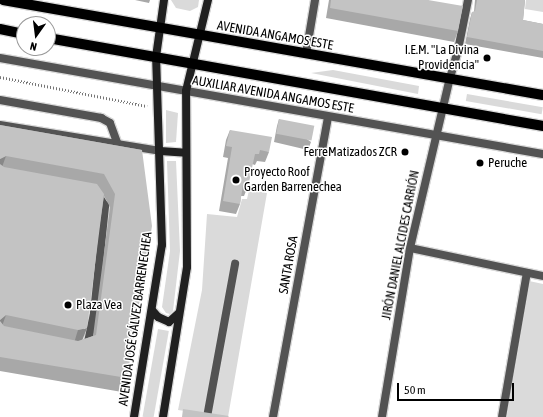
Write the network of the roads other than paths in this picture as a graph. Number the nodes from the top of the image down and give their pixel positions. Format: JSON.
{"nodes":[{"id":1,"x":2,"y":0,"type":"edge"},
{"id":2,"x":164,"y":0,"type":"edge"},
{"id":3,"x":208,"y":0,"type":"edge"},
{"id":4,"x":315,"y":0,"type":"edge"},
{"id":5,"x":468,"y":0,"type":"edge"},
{"id":6,"x":0,"y":29,"type":"edge"},
{"id":7,"x":159,"y":29,"type":"junction"},
{"id":8,"x":16,"y":32,"type":"edge"},
{"id":9,"x":202,"y":36,"type":"junction"},
{"id":10,"x":56,"y":39,"type":"edge"},
{"id":11,"x":306,"y":54,"type":"junction"},
{"id":12,"x":156,"y":57,"type":"junction"},
{"id":13,"x":0,"y":58,"type":"edge"},
{"id":14,"x":192,"y":64,"type":"junction"},
{"id":15,"x":450,"y":78,"type":"junction"},
{"id":16,"x":156,"y":86,"type":"junction"},
{"id":17,"x":186,"y":91,"type":"junction"},
{"id":18,"x":543,"y":95,"type":"edge"},
{"id":19,"x":0,"y":100,"type":"edge"},
{"id":20,"x":442,"y":108,"type":"junction"},
{"id":21,"x":328,"y":117,"type":"junction"},
{"id":22,"x":0,"y":125,"type":"edge"},
{"id":23,"x":543,"y":126,"type":"edge"},
{"id":24,"x":437,"y":136,"type":"junction"},
{"id":25,"x":118,"y":145,"type":"junction"},
{"id":26,"x":160,"y":152,"type":"junction"},
{"id":27,"x":186,"y":154,"type":"junction"},
{"id":28,"x":543,"y":154,"type":"edge"},
{"id":29,"x":88,"y":191,"type":"edge"},
{"id":30,"x":410,"y":248,"type":"junction"},
{"id":31,"x":235,"y":264,"type":"dead end"},
{"id":32,"x":526,"y":273,"type":"junction"},
{"id":33,"x":543,"y":276,"type":"edge"},
{"id":34,"x":152,"y":310,"type":"junction"},
{"id":35,"x":179,"y":313,"type":"junction"},
{"id":36,"x":74,"y":349,"type":"edge"},
{"id":37,"x":134,"y":417,"type":"edge"},
{"id":38,"x":162,"y":417,"type":"edge"},
{"id":39,"x":207,"y":417,"type":"edge"},
{"id":40,"x":273,"y":417,"type":"edge"},
{"id":41,"x":382,"y":417,"type":"edge"},
{"id":42,"x":502,"y":417,"type":"edge"}],
"edges":[{"from":1,"to":7,"type":"main road","name":"AVENIDA ANGAMOS ESTE"},
{"from":2,"to":7,"type":"main road","name":"AVENIDA JOSÉ GÁLVEZ BARRENECHEA"},
{"from":3,"to":9,"type":"main road"},
{"from":4,"to":11,"type":"street"},
{"from":5,"to":15,"type":"street","name":"JIRÓN DANIEL ALCIDES CARRIÓN"},
{"from":6,"to":8,"type":"main road"},
{"from":7,"to":9,"type":"main road","name":"AVENIDA ANGAMOS ESTE"},
{"from":7,"to":12,"type":"main road","name":"AVENIDA JOSÉ GÁLVEZ BARRENECHEA"},
{"from":9,"to":11,"type":"main road","name":"AVENIDA ANGAMOS ESTE"},
{"from":9,"to":14,"type":"main road"},
{"from":10,"to":12,"type":"main road"},
{"from":11,"to":15,"type":"main road","name":"AVENIDA ANGAMOS ESTE"},
{"from":12,"to":14,"type":"main road"},
{"from":12,"to":16,"type":"main road","name":"AVENIDA JOSÉ GÁLVEZ BARRENECHEA"},
{"from":13,"to":16,"type":"street","name":"AUXILIAR AVENIDA ANGAMOS ESTE"},
{"from":14,"to":17,"type":"main road"},
{"from":14,"to":20,"type":"main road"},
{"from":15,"to":18,"type":"main road","name":"AVENIDA ANGAMOS ESTE"},
{"from":15,"to":20,"type":"street","name":"JIRÓN DANIEL ALCIDES CARRIÓN"},
{"from":16,"to":17,"type":"street","name":"AUXILIAR AVENIDA ANGAMOS ESTE"},
{"from":16,"to":26,"type":"main road","name":"AVENIDA JOSÉ GÁLVEZ BARRENECHEA"},
{"from":17,"to":21,"type":"street","name":"AUXILIAR AVENIDA ANGAMOS ESTE"},
{"from":17,"to":27,"type":"main road"},
{"from":19,"to":25,"type":"street"},
{"from":20,"to":23,"type":"main road"},
{"from":20,"to":24,"type":"street","name":"JIRÓN DANIEL ALCIDES CARRIÓN"},
{"from":21,"to":24,"type":"street","name":"AUXILIAR AVENIDA ANGAMOS ESTE"},
{"from":21,"to":40,"type":"street","name":"SANTA ROSA"},
{"from":22,"to":25,"type":"street"},
{"from":24,"to":28,"type":"street","name":"AUXILIAR AVENIDA ANGAMOS ESTE"},
{"from":24,"to":30,"type":"street","name":"JIRÓN DANIEL ALCIDES CARRIÓN"},
{"from":25,"to":26,"type":"street"},
{"from":26,"to":27,"type":"main road"},
{"from":26,"to":34,"type":"main road","name":"AVENIDA JOSÉ GÁLVEZ BARRENECHEA"},
{"from":27,"to":35,"type":"main road"},
{"from":29,"to":36,"type":"street"},
{"from":30,"to":32,"type":"street"},
{"from":30,"to":41,"type":"street","name":"JIRÓN DANIEL ALCIDES CARRIÓN"},
{"from":31,"to":39,"type":"street"},
{"from":32,"to":33,"type":"street"},
{"from":32,"to":42,"type":"street"},
{"from":34,"to":35,"type":"main road"},
{"from":34,"to":37,"type":"main road","name":"AVENIDA JOSÉ GÁLVEZ BARRENECHEA"},
{"from":35,"to":38,"type":"main road"}]}
